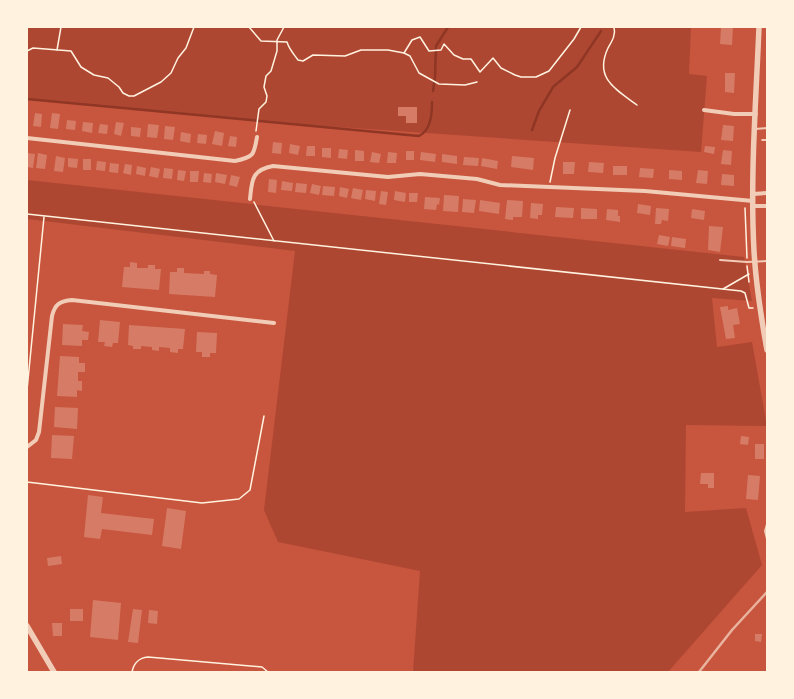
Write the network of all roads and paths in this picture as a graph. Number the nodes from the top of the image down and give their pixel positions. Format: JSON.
{"nodes":[{"id":1,"x":61,"y":27,"type":"edge"},
{"id":2,"x":194,"y":27,"type":"edge"},
{"id":3,"x":249,"y":27,"type":"edge"},
{"id":4,"x":284,"y":27,"type":"edge"},
{"id":5,"x":581,"y":27,"type":"edge"},
{"id":6,"x":614,"y":27,"type":"edge"},
{"id":7,"x":759,"y":27,"type":"edge"},
{"id":8,"x":277,"y":40,"type":"junction"},
{"id":9,"x":57,"y":50,"type":"junction"},
{"id":10,"x":27,"y":51,"type":"edge"},
{"id":11,"x":404,"y":53,"type":"junction"},
{"id":12,"x":477,"y":82,"type":"dead end"},
{"id":13,"x":637,"y":104,"type":"dead end"},
{"id":14,"x":570,"y":110,"type":"dead end"},
{"id":15,"x":704,"y":110,"type":"dead end"},
{"id":16,"x":756,"y":114,"type":"junction"},
{"id":17,"x":767,"y":128,"type":"edge"},
{"id":18,"x":755,"y":129,"type":"junction"},
{"id":19,"x":257,"y":137,"type":"joint"},
{"id":20,"x":27,"y":138,"type":"edge"},
{"id":21,"x":762,"y":140,"type":"dead end"},
{"id":22,"x":767,"y":140,"type":"edge"},
{"id":23,"x":549,"y":188,"type":"junction"},
{"id":24,"x":767,"y":193,"type":"edge"},
{"id":25,"x":753,"y":194,"type":"junction"},
{"id":26,"x":250,"y":200,"type":"joint"},
{"id":27,"x":753,"y":204,"type":"junction"},
{"id":28,"x":767,"y":206,"type":"edge"},
{"id":29,"x":27,"y":214,"type":"edge"},
{"id":30,"x":44,"y":216,"type":"junction"},
{"id":31,"x":274,"y":241,"type":"junction"},
{"id":32,"x":720,"y":260,"type":"dead end"},
{"id":33,"x":767,"y":261,"type":"edge"},
{"id":34,"x":755,"y":262,"type":"junction"},
{"id":35,"x":767,"y":268,"type":"edge"},
{"id":36,"x":748,"y":274,"type":"dead end"},
{"id":37,"x":722,"y":289,"type":"junction"},
{"id":38,"x":767,"y":297,"type":"edge"},
{"id":39,"x":767,"y":303,"type":"edge"},
{"id":40,"x":756,"y":308,"type":"dead end"},
{"id":41,"x":274,"y":323,"type":"dead end"},
{"id":42,"x":767,"y":350,"type":"edge"},
{"id":43,"x":27,"y":390,"type":"edge"},
{"id":44,"x":264,"y":416,"type":"dead end"},
{"id":45,"x":27,"y":447,"type":"edge"},
{"id":46,"x":27,"y":482,"type":"edge"},
{"id":47,"x":767,"y":524,"type":"edge"},
{"id":48,"x":767,"y":539,"type":"edge"},
{"id":49,"x":27,"y":626,"type":"edge"},
{"id":50,"x":54,"y":672,"type":"edge"},
{"id":51,"x":132,"y":672,"type":"edge"},
{"id":52,"x":268,"y":672,"type":"edge"}],
"edges":[{"from":1,"to":9,"type":"path"},
{"from":2,"to":9,"type":"path"},
{"from":3,"to":8,"type":"path"},
{"from":4,"to":8,"type":"path"},
{"from":5,"to":11,"type":"path"},
{"from":6,"to":13,"type":"path"},
{"from":7,"to":16,"type":"street"},
{"from":8,"to":11,"type":"path"},
{"from":8,"to":19,"type":"path"},
{"from":9,"to":10,"type":"path"},
{"from":11,"to":12,"type":"path"},
{"from":14,"to":23,"type":"path"},
{"from":15,"to":16,"type":"street"},
{"from":16,"to":18,"type":"street"},
{"from":17,"to":18,"type":"lane"},
{"from":18,"to":25,"type":"street"},
{"from":19,"to":20,"type":"street"},
{"from":21,"to":22,"type":"path"},
{"from":23,"to":26,"type":"street"},
{"from":23,"to":27,"type":"street"},
{"from":24,"to":25,"type":"street"},
{"from":25,"to":27,"type":"street"},
{"from":26,"to":31,"type":"path"},
{"from":27,"to":28,"type":"street"},
{"from":27,"to":34,"type":"street"},
{"from":29,"to":30,"type":"path"},
{"from":30,"to":31,"type":"path"},
{"from":30,"to":43,"type":"path"},
{"from":31,"to":37,"type":"path"},
{"from":32,"to":34,"type":"lane"},
{"from":33,"to":34,"type":"lane"},
{"from":34,"to":42,"type":"street"},
{"from":35,"to":38,"type":"path"},
{"from":36,"to":37,"type":"path"},
{"from":37,"to":40,"type":"path"},
{"from":38,"to":39,"type":"path"},
{"from":41,"to":45,"type":"street"},
{"from":44,"to":46,"type":"path"},
{"from":47,"to":48,"type":"lane"},
{"from":49,"to":50,"type":"street"},
{"from":51,"to":52,"type":"path"}]}
